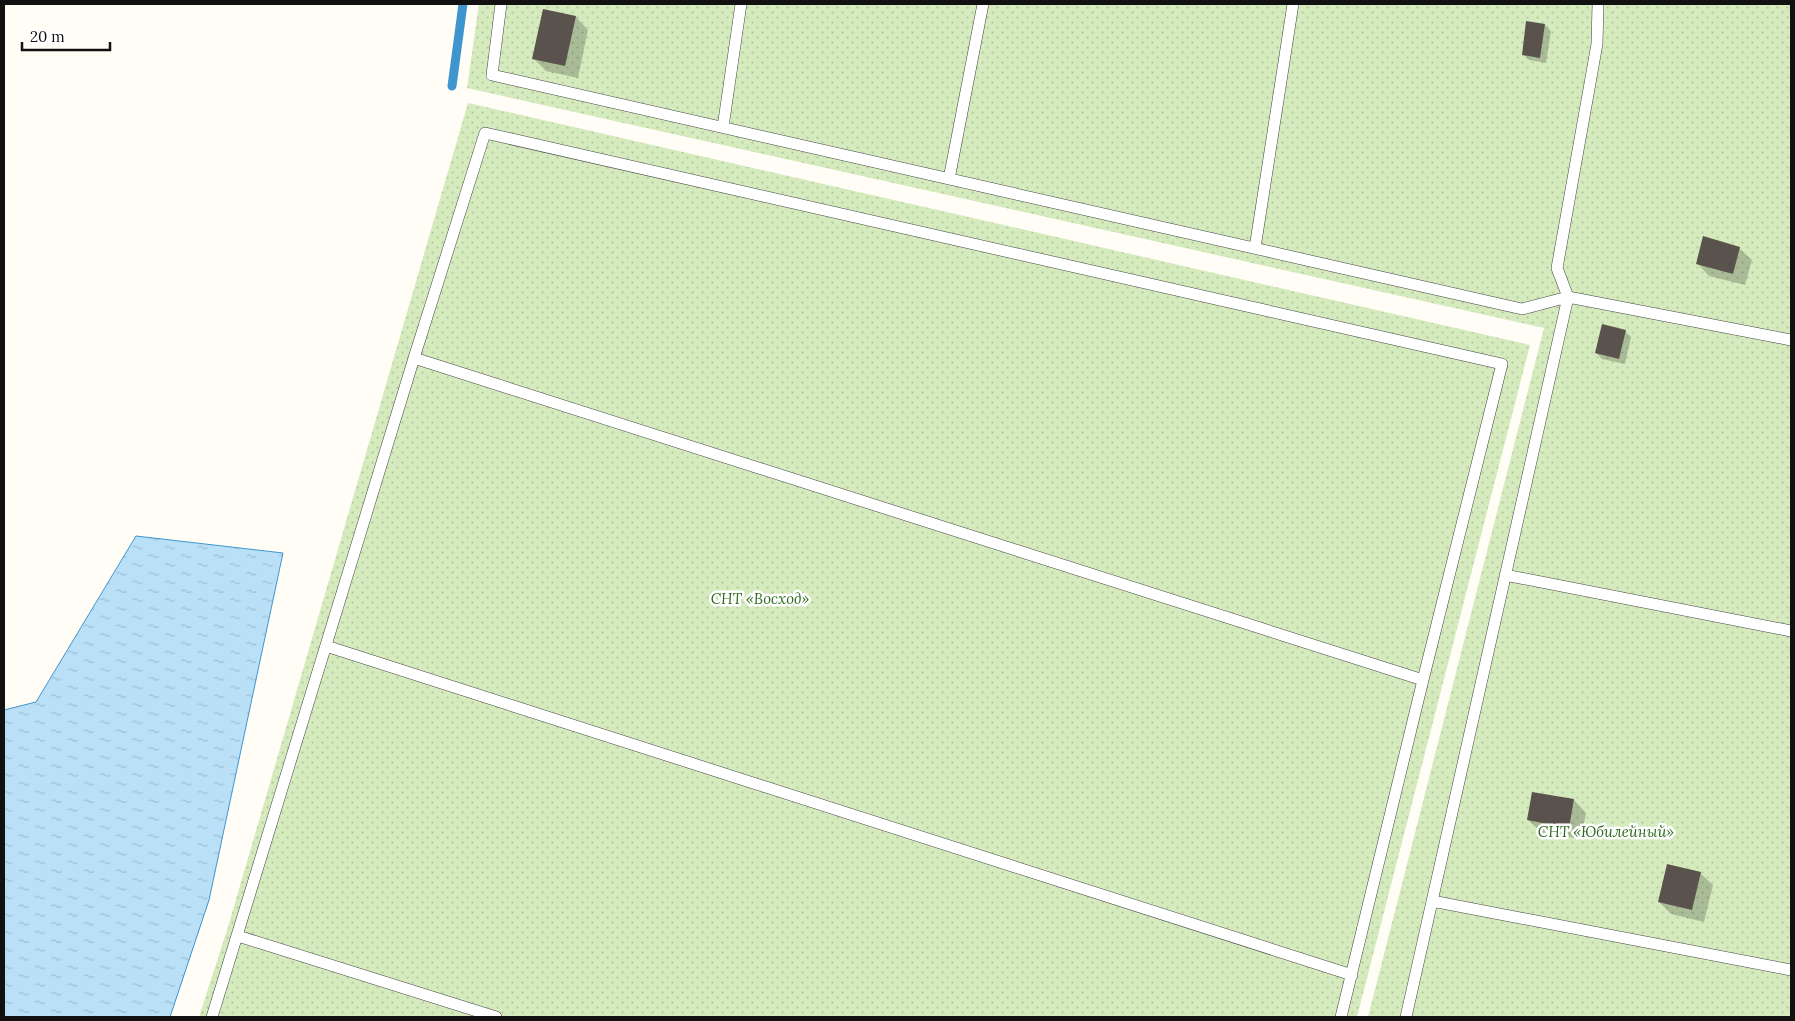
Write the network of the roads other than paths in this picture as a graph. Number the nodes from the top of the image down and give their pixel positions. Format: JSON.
{"nodes":[{"id":1,"x":502,"y":4,"type":"edge"},
{"id":2,"x":741,"y":4,"type":"edge"},
{"id":3,"x":983,"y":4,"type":"edge"},
{"id":4,"x":1293,"y":4,"type":"edge"},
{"id":5,"x":1598,"y":4,"type":"edge"},
{"id":6,"x":723,"y":127,"type":"junction"},
{"id":7,"x":949,"y":179,"type":"junction"},
{"id":8,"x":1255,"y":248,"type":"junction"},
{"id":9,"x":1568,"y":297,"type":"junction"},
{"id":10,"x":1791,"y":340,"type":"edge"},
{"id":11,"x":414,"y":358,"type":"junction"},
{"id":12,"x":1505,"y":575,"type":"junction"},
{"id":13,"x":1791,"y":631,"type":"edge"},
{"id":14,"x":326,"y":646,"type":"junction"},
{"id":15,"x":1423,"y":680,"type":"junction"},
{"id":16,"x":1432,"y":901,"type":"junction"},
{"id":17,"x":238,"y":936,"type":"junction"},
{"id":18,"x":1791,"y":970,"type":"edge"},
{"id":19,"x":1352,"y":975,"type":"junction"},
{"id":20,"x":212,"y":1017,"type":"edge"},
{"id":21,"x":496,"y":1017,"type":"edge"},
{"id":22,"x":1341,"y":1017,"type":"edge"},
{"id":23,"x":1406,"y":1017,"type":"edge"}],
"edges":[{"from":1,"to":6,"type":"lane"},
{"from":2,"to":6,"type":"lane"},
{"from":3,"to":7,"type":"lane"},
{"from":4,"to":8,"type":"lane"},
{"from":5,"to":9,"type":"lane"},
{"from":6,"to":7,"type":"lane"},
{"from":7,"to":8,"type":"lane"},
{"from":8,"to":9,"type":"lane"},
{"from":9,"to":10,"type":"lane"},
{"from":9,"to":12,"type":"lane"},
{"from":11,"to":14,"type":"lane"},
{"from":11,"to":15,"type":"lane"},
{"from":11,"to":15,"type":"lane"},
{"from":12,"to":13,"type":"lane"},
{"from":12,"to":16,"type":"lane"},
{"from":14,"to":17,"type":"lane"},
{"from":14,"to":19,"type":"lane"},
{"from":15,"to":19,"type":"lane"},
{"from":16,"to":18,"type":"lane"},
{"from":16,"to":23,"type":"lane"},
{"from":17,"to":20,"type":"lane"},
{"from":17,"to":21,"type":"lane"},
{"from":19,"to":22,"type":"lane"}]}
